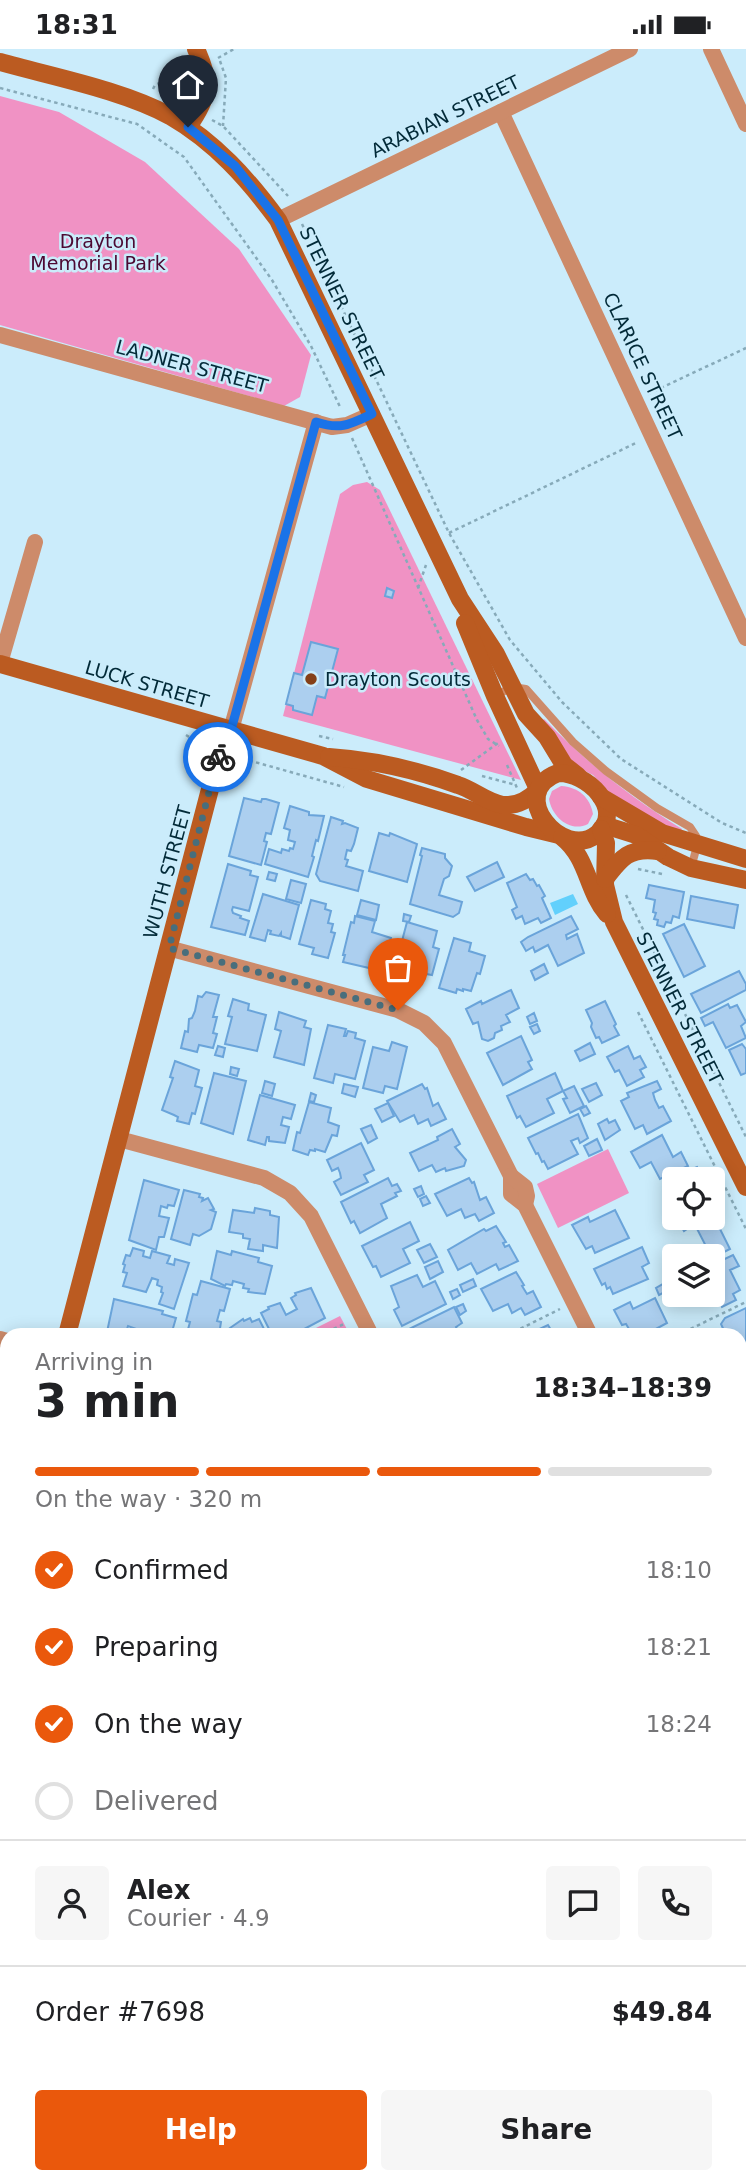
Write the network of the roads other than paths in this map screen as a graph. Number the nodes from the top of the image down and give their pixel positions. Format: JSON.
{"nodes":[{"id":1,"x":630,"y":49,"type":"edge"},
{"id":2,"x":711,"y":49,"type":"edge"},
{"id":3,"x":206,"y":57,"type":"edge"},
{"id":4,"x":0,"y":62,"type":"edge"},
{"id":5,"x":501,"y":112,"type":"junction"},
{"id":6,"x":193,"y":120,"type":"junction"},
{"id":7,"x":746,"y":124,"type":"edge"},
{"id":8,"x":278,"y":220,"type":"junction"},
{"id":9,"x":0,"y":335,"type":"edge"},
{"id":10,"x":372,"y":414,"type":"junction"},
{"id":11,"x":316,"y":422,"type":"junction"},
{"id":12,"x":35,"y":542,"type":"dead end"},
{"id":13,"x":460,"y":599,"type":"junction"},
{"id":14,"x":746,"y":638,"type":"edge"},
{"id":15,"x":0,"y":664,"type":"edge"},
{"id":16,"x":512,"y":687,"type":"junction"},
{"id":17,"x":495,"y":697,"type":"junction"},
{"id":18,"x":231,"y":730,"type":"junction"},
{"id":19,"x":323,"y":756,"type":"junction"},
{"id":20,"x":578,"y":776,"type":"junction"},
{"id":21,"x":538,"y":790,"type":"junction"},
{"id":22,"x":601,"y":797,"type":"junction"},
{"id":23,"x":603,"y":827,"type":"junction"},
{"id":24,"x":559,"y":835,"type":"junction"},
{"id":25,"x":697,"y":846,"type":"junction"},
{"id":26,"x":658,"y":851,"type":"junction"},
{"id":27,"x":746,"y":859,"type":"edge"},
{"id":28,"x":691,"y":868,"type":"junction"},
{"id":29,"x":605,"y":879,"type":"junction"},
{"id":30,"x":746,"y":880,"type":"edge"},
{"id":31,"x":614,"y":922,"type":"junction"},
{"id":32,"x":169,"y":948,"type":"junction"},
{"id":33,"x":118,"y":1139,"type":"junction"},
{"id":34,"x":746,"y":1187,"type":"edge"},
{"id":35,"x":69,"y":1328,"type":"edge"},
{"id":36,"x":367,"y":1328,"type":"edge"},
{"id":37,"x":586,"y":1328,"type":"edge"}],
"edges":[{"from":1,"to":5,"type":"street","name":"ARABIAN STREET"},
{"from":2,"to":7,"type":"street"},
{"from":3,"to":6,"type":"main road"},
{"from":4,"to":6,"type":"main road","name":"STENNER STREET"},
{"from":5,"to":8,"type":"street","name":"ARABIAN STREET"},
{"from":5,"to":14,"type":"street","name":"CLARICE STREET"},
{"from":6,"to":8,"type":"main road","name":"STENNER STREET"},
{"from":8,"to":10,"type":"main road","name":"STENNER STREET"},
{"from":9,"to":11,"type":"street","name":"LADNER STREET"},
{"from":10,"to":11,"type":"street","name":"LADNER STREET"},
{"from":10,"to":13,"type":"main road","name":"STENNER STREET"},
{"from":11,"to":18,"type":"street","name":"WUTH STREET"},
{"from":12,"to":15,"type":"street"},
{"from":13,"to":16,"type":"main road","name":"STENNER STREET"},
{"from":13,"to":17,"type":"main road","name":"STENNER STREET"},
{"from":15,"to":18,"type":"main road","name":"LUCK STREET"},
{"from":16,"to":17,"type":"lane"},
{"from":16,"to":20,"type":"main road","name":"STENNER STREET"},
{"from":16,"to":25,"type":"lane"},
{"from":17,"to":21,"type":"main road","name":"STENNER STREET"},
{"from":18,"to":19,"type":"main road","name":"LUCK STREET"},
{"from":18,"to":32,"type":"main road","name":"WUTH STREET"},
{"from":19,"to":21,"type":"main road","name":"LUCK STREET"},
{"from":19,"to":24,"type":"main road","name":"LUCK STREET"},
{"from":20,"to":21,"type":"main road"},
{"from":20,"to":22,"type":"main road"},
{"from":21,"to":24,"type":"main road"},
{"from":22,"to":23,"type":"main road"},
{"from":22,"to":25,"type":"main road"},
{"from":23,"to":24,"type":"main road"},
{"from":23,"to":26,"type":"main road"},
{"from":23,"to":29,"type":"main road","name":"STENNER STREET"},
{"from":24,"to":31,"type":"main road","name":"STENNER STREET"},
{"from":25,"to":27,"type":"main road"},
{"from":25,"to":28,"type":"lane"},
{"from":26,"to":28,"type":"main road"},
{"from":26,"to":29,"type":"main road"},
{"from":28,"to":30,"type":"main road"},
{"from":29,"to":31,"type":"main road","name":"STENNER STREET"},
{"from":31,"to":34,"type":"main road","name":"STENNER STREET"},
{"from":32,"to":33,"type":"main road","name":"WUTH STREET"},
{"from":32,"to":37,"type":"street"},
{"from":33,"to":35,"type":"main road","name":"WUTH STREET"},
{"from":33,"to":36,"type":"street"}]}
